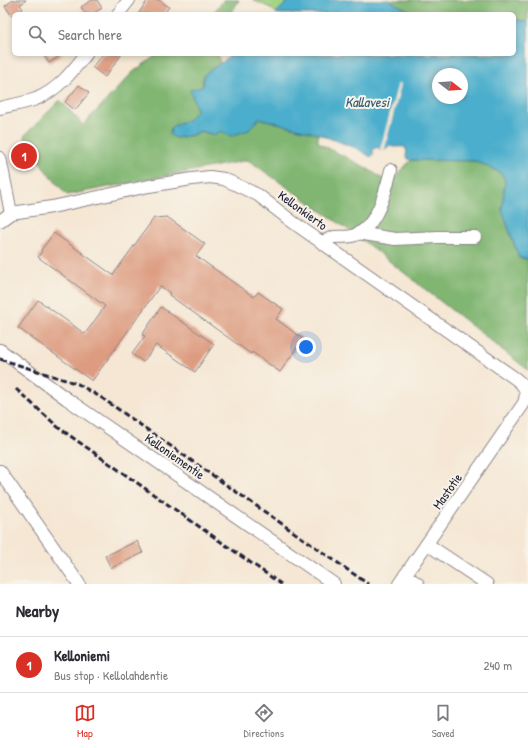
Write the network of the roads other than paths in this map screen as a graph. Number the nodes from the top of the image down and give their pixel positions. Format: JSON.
{"nodes":[{"id":1,"x":129,"y":0,"type":"edge"},
{"id":2,"x":120,"y":12,"type":"edge"},
{"id":3,"x":84,"y":56,"type":"edge"},
{"id":4,"x":0,"y":108,"type":"edge"},
{"id":5,"x":0,"y":158,"type":"edge"},
{"id":6,"x":391,"y":170,"type":"dead end"},
{"id":7,"x":11,"y":214,"type":"junction"},
{"id":8,"x":0,"y":221,"type":"edge"},
{"id":9,"x":358,"y":233,"type":"junction"},
{"id":10,"x":475,"y":237,"type":"dead end"},
{"id":11,"x":322,"y":242,"type":"junction"},
{"id":12,"x":0,"y":350,"type":"edge"},
{"id":13,"x":518,"y":414,"type":"joint"},
{"id":14,"x":0,"y":471,"type":"edge"},
{"id":15,"x":427,"y":544,"type":"junction"},
{"id":16,"x":402,"y":579,"type":"edge"},
{"id":17,"x":79,"y":584,"type":"edge"},
{"id":18,"x":334,"y":584,"type":"edge"},
{"id":19,"x":418,"y":584,"type":"edge"},
{"id":20,"x":487,"y":584,"type":"edge"}],
"edges":[{"from":1,"to":2,"type":"street"},
{"from":3,"to":4,"type":"street"},
{"from":5,"to":7,"type":"street"},
{"from":6,"to":9,"type":"street"},
{"from":7,"to":8,"type":"street","name":"Kellonkierto"},
{"from":7,"to":11,"type":"street","name":"Kellonkierto"},
{"from":9,"to":10,"type":"street"},
{"from":9,"to":11,"type":"street"},
{"from":11,"to":13,"type":"street","name":"Kellonkierto"},
{"from":12,"to":18,"type":"street","name":"Kelloniementie"},
{"from":13,"to":15,"type":"street","name":"Mastotie"},
{"from":14,"to":17,"type":"street"},
{"from":15,"to":16,"type":"street","name":"Mastotie"},
{"from":15,"to":20,"type":"street"},
{"from":16,"to":19,"type":"street"}]}
